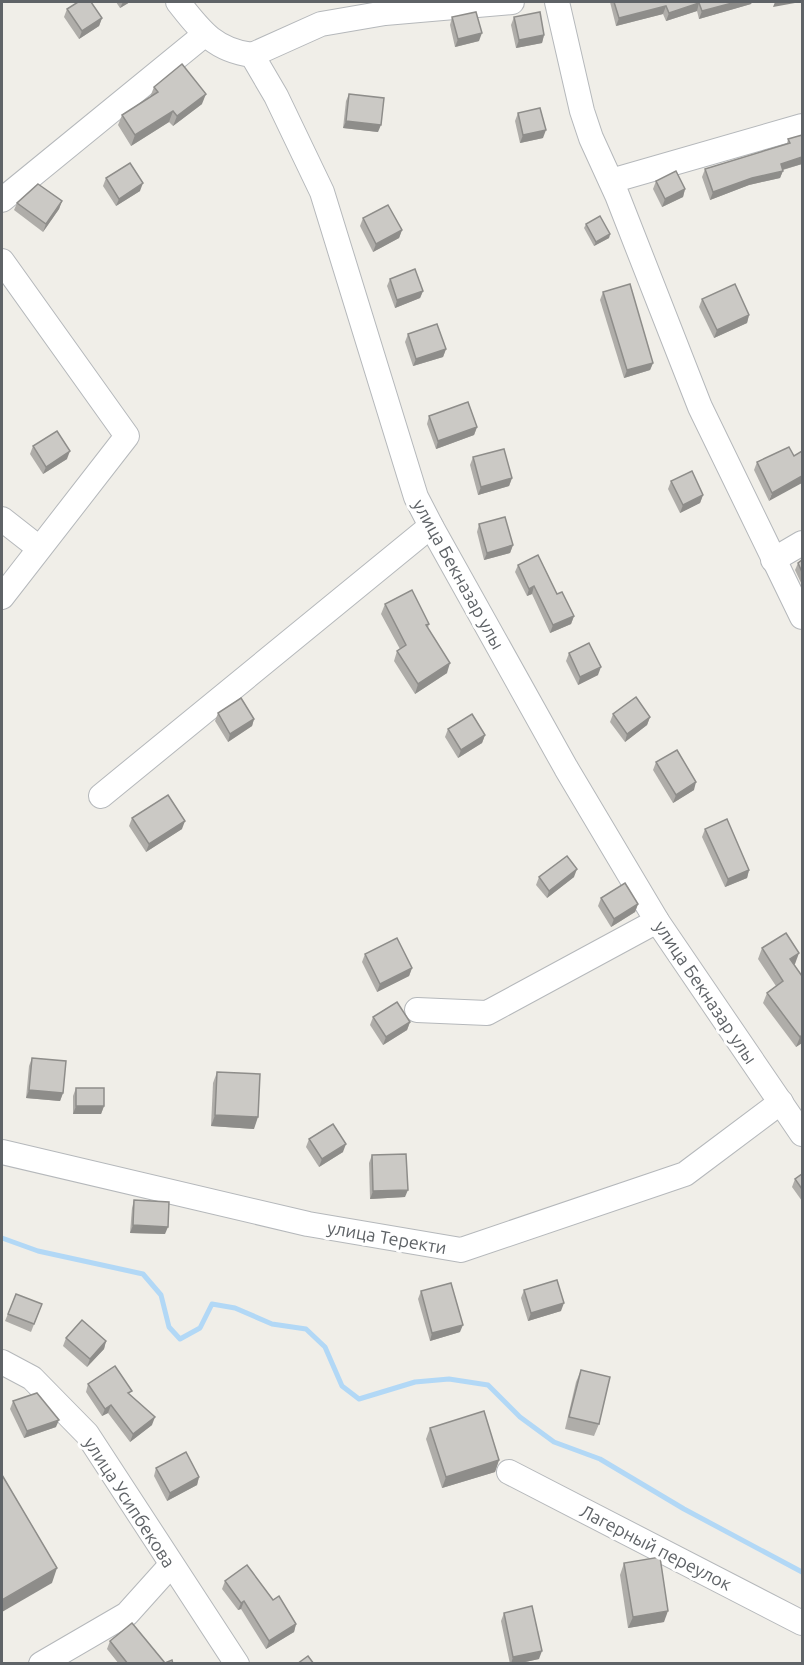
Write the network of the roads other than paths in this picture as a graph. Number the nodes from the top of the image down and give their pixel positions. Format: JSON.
{"nodes":[{"id":1,"x":178,"y":2,"type":"edge"},
{"id":2,"x":512,"y":2,"type":"edge"},
{"id":3,"x":557,"y":2,"type":"edge"},
{"id":4,"x":391,"y":7,"type":"edge"},
{"id":5,"x":204,"y":35,"type":"junction"},
{"id":6,"x":252,"y":55,"type":"junction"},
{"id":7,"x":802,"y":126,"type":"edge"},
{"id":8,"x":611,"y":181,"type":"junction"},
{"id":9,"x":2,"y":200,"type":"edge"},
{"id":10,"x":2,"y":261,"type":"edge"},
{"id":11,"x":2,"y":519,"type":"edge"},
{"id":12,"x":430,"y":526,"type":"junction"},
{"id":13,"x":802,"y":543,"type":"edge"},
{"id":14,"x":39,"y":548,"type":"junction"},
{"id":15,"x":773,"y":560,"type":"junction"},
{"id":16,"x":2,"y":597,"type":"edge"},
{"id":17,"x":802,"y":617,"type":"edge"},
{"id":18,"x":101,"y":796,"type":"dead end"},
{"id":19,"x":657,"y":921,"type":"junction"},
{"id":20,"x":417,"y":1010,"type":"dead end"},
{"id":21,"x":781,"y":1102,"type":"junction"},
{"id":22,"x":802,"y":1134,"type":"edge"},
{"id":23,"x":2,"y":1152,"type":"edge"},
{"id":24,"x":2,"y":1362,"type":"edge"},
{"id":25,"x":509,"y":1472,"type":"dead end"},
{"id":26,"x":171,"y":1565,"type":"junction"},
{"id":27,"x":802,"y":1623,"type":"edge"},
{"id":28,"x":41,"y":1664,"type":"edge"},
{"id":29,"x":237,"y":1664,"type":"edge"}],
"edges":[{"from":1,"to":5,"type":"street"},
{"from":2,"to":4,"type":"street"},
{"from":3,"to":8,"type":"street"},
{"from":4,"to":6,"type":"street"},
{"from":5,"to":6,"type":"street"},
{"from":5,"to":9,"type":"street"},
{"from":6,"to":12,"type":"street","name":"улица Бекназар улы"},
{"from":7,"to":8,"type":"street"},
{"from":8,"to":15,"type":"street"},
{"from":10,"to":14,"type":"street"},
{"from":11,"to":14,"type":"street"},
{"from":12,"to":18,"type":"street"},
{"from":12,"to":19,"type":"street","name":"улица Бекназар улы"},
{"from":13,"to":15,"type":"street"},
{"from":14,"to":16,"type":"street"},
{"from":15,"to":17,"type":"street"},
{"from":19,"to":20,"type":"street"},
{"from":19,"to":21,"type":"street","name":"улица Бекназар улы"},
{"from":21,"to":22,"type":"street","name":"улица Бекназар улы"},
{"from":21,"to":23,"type":"street","name":"улица Теректи"},
{"from":24,"to":26,"type":"street","name":"улица Усипбекова"},
{"from":25,"to":27,"type":"street","name":"Лагерный переулок"},
{"from":26,"to":28,"type":"street"},
{"from":26,"to":29,"type":"street","name":"улица Усипбекова"}]}
